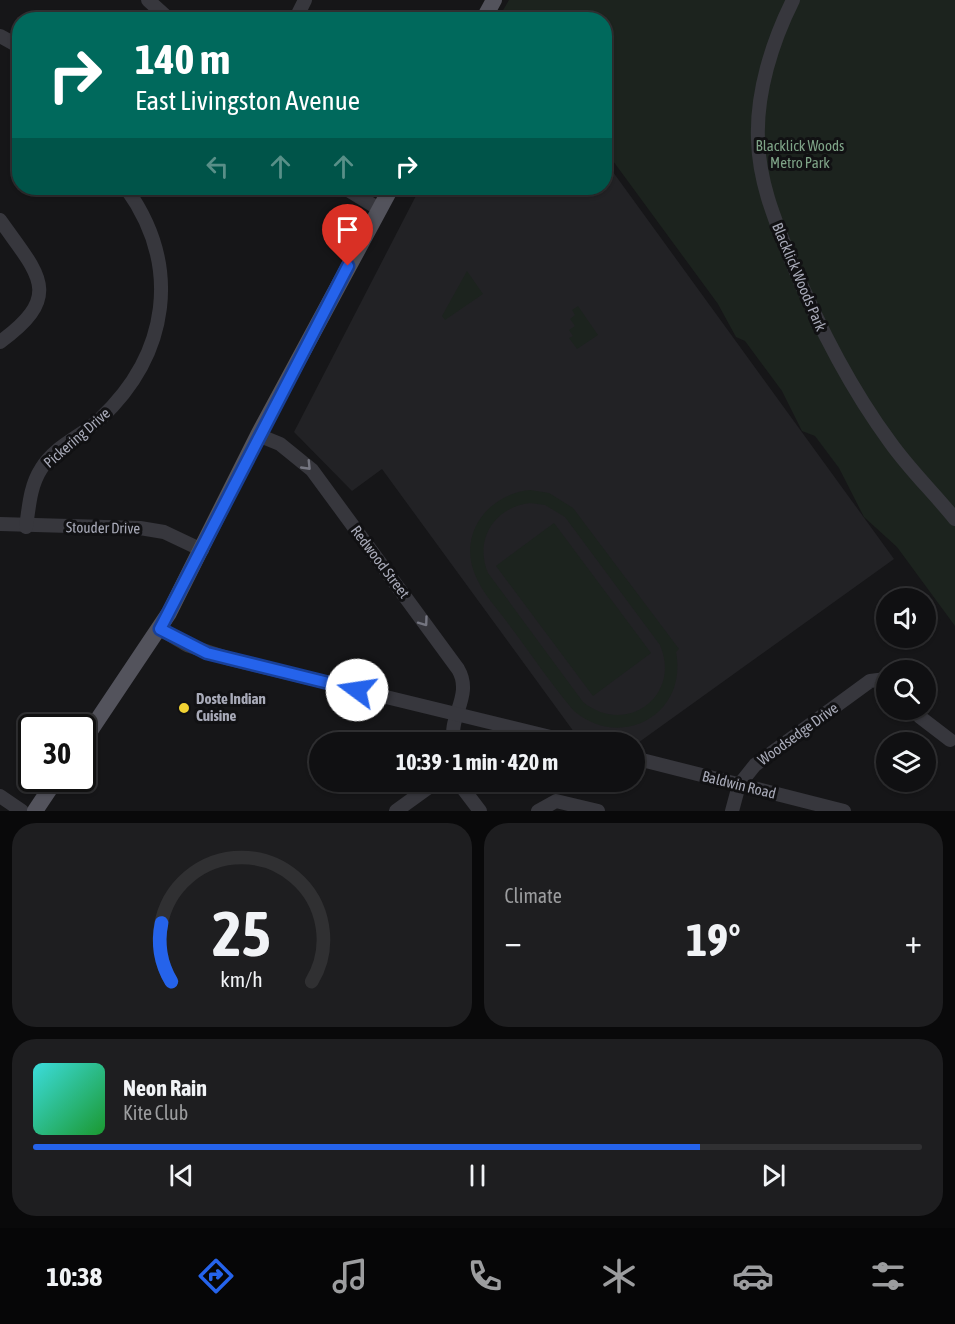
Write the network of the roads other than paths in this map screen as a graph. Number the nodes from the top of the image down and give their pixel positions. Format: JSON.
{"nodes":[{"id":1,"x":148,"y":0,"type":"edge"},
{"id":2,"x":793,"y":0,"type":"edge"},
{"id":3,"x":161,"y":12,"type":"edge"},
{"id":4,"x":130,"y":195,"type":"edge"},
{"id":5,"x":356,"y":195,"type":"edge"},
{"id":6,"x":387,"y":195,"type":"edge"},
{"id":7,"x":379,"y":209,"type":"junction"},
{"id":8,"x":0,"y":220,"type":"edge"},
{"id":9,"x":0,"y":342,"type":"edge"},
{"id":10,"x":258,"y":435,"type":"junction"},
{"id":11,"x":955,"y":519,"type":"edge"},
{"id":12,"x":0,"y":524,"type":"edge"},
{"id":13,"x":26,"y":527,"type":"junction"},
{"id":14,"x":202,"y":550,"type":"junction"},
{"id":15,"x":160,"y":629,"type":"junction"},
{"id":16,"x":876,"y":680,"type":"edge"},
{"id":17,"x":459,"y":715,"type":"junction"},
{"id":18,"x":924,"y":720,"type":"edge"},
{"id":19,"x":96,"y":723,"type":"edge"},
{"id":20,"x":453,"y":732,"type":"edge"},
{"id":21,"x":530,"y":732,"type":"edge"},
{"id":22,"x":950,"y":740,"type":"dead end"},
{"id":23,"x":645,"y":761,"type":"edge"},
{"id":24,"x":739,"y":785,"type":"junction"},
{"id":25,"x":47,"y":792,"type":"edge"},
{"id":26,"x":422,"y":792,"type":"edge"},
{"id":27,"x":466,"y":792,"type":"edge"},
{"id":28,"x":0,"y":796,"type":"edge"},
{"id":29,"x":22,"y":811,"type":"edge"},
{"id":30,"x":34,"y":811,"type":"edge"},
{"id":31,"x":396,"y":811,"type":"edge"},
{"id":32,"x":480,"y":811,"type":"edge"},
{"id":33,"x":538,"y":811,"type":"edge"},
{"id":34,"x":598,"y":811,"type":"edge"},
{"id":35,"x":732,"y":811,"type":"edge"},
{"id":36,"x":844,"y":811,"type":"edge"}],
"edges":[{"from":1,"to":3,"type":"street"},
{"from":2,"to":11,"type":"street","name":"Blacklick Woods Park"},
{"from":4,"to":13,"type":"street","name":"Pickering Drive"},
{"from":5,"to":7,"type":"street"},
{"from":6,"to":7,"type":"main road"},
{"from":7,"to":10,"type":"main road"},
{"from":8,"to":9,"type":"street"},
{"from":10,"to":14,"type":"main road"},
{"from":10,"to":17,"type":"street","name":"Redwood Street","one_way":true},
{"from":12,"to":13,"type":"street","name":"Stouder Drive"},
{"from":13,"to":14,"type":"street","name":"Stouder Drive"},
{"from":14,"to":15,"type":"main road"},
{"from":15,"to":17,"type":"street"},
{"from":15,"to":19,"type":"main road"},
{"from":16,"to":24,"type":"street","name":"Woodsedge Drive"},
{"from":17,"to":20,"type":"street","name":"Redwood Street"},
{"from":17,"to":21,"type":"street"},
{"from":18,"to":22,"type":"street"},
{"from":23,"to":24,"type":"street","name":"Baldwin Road"},
{"from":24,"to":35,"type":"street","name":"Woodsedge Drive"},
{"from":24,"to":36,"type":"street","name":"Baldwin Road"},
{"from":25,"to":30,"type":"main road"},
{"from":26,"to":31,"type":"street"},
{"from":27,"to":32,"type":"street"},
{"from":28,"to":29,"type":"street"},
{"from":33,"to":34,"type":"street"}]}
